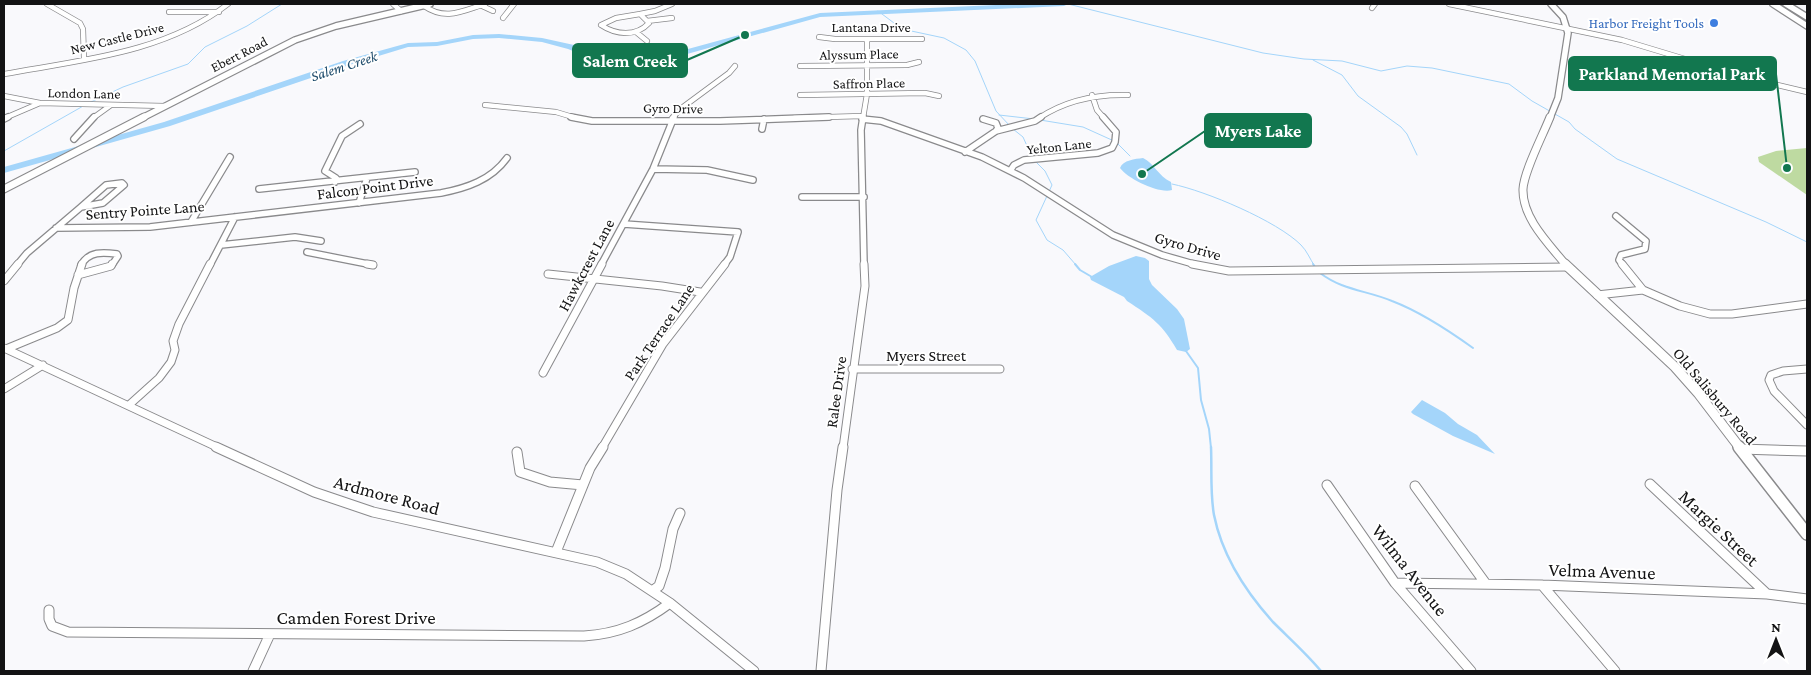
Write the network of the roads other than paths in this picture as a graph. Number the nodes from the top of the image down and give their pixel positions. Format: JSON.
{"nodes":[{"id":1,"x":48,"y":4,"type":"edge"},
{"id":2,"x":228,"y":4,"type":"edge"},
{"id":3,"x":392,"y":4,"type":"edge"},
{"id":4,"x":514,"y":4,"type":"edge"},
{"id":5,"x":672,"y":4,"type":"edge"},
{"id":6,"x":1449,"y":4,"type":"edge"},
{"id":7,"x":1551,"y":4,"type":"edge"},
{"id":8,"x":1773,"y":4,"type":"edge"},
{"id":9,"x":1786,"y":4,"type":"edge"},
{"id":10,"x":427,"y":5,"type":"edge"},
{"id":11,"x":483,"y":5,"type":"edge"},
{"id":12,"x":401,"y":11,"type":"junction"},
{"id":13,"x":493,"y":11,"type":"dead end"},
{"id":14,"x":169,"y":12,"type":"dead end"},
{"id":15,"x":220,"y":12,"type":"junction"},
{"id":16,"x":640,"y":14,"type":"junction"},
{"id":17,"x":1807,"y":17,"type":"edge"},
{"id":18,"x":503,"y":18,"type":"dead end"},
{"id":19,"x":672,"y":18,"type":"dead end"},
{"id":20,"x":647,"y":22,"type":"junction"},
{"id":21,"x":1807,"y":26,"type":"edge"},
{"id":22,"x":1569,"y":28,"type":"junction"},
{"id":23,"x":636,"y":32,"type":"junction"},
{"id":24,"x":820,"y":38,"type":"dead end"},
{"id":25,"x":867,"y":39,"type":"junction"},
{"id":26,"x":922,"y":39,"type":"dead end"},
{"id":27,"x":648,"y":41,"type":"dead end"},
{"id":28,"x":84,"y":58,"type":"junction"},
{"id":29,"x":919,"y":62,"type":"dead end"},
{"id":30,"x":868,"y":65,"type":"junction"},
{"id":31,"x":735,"y":66,"type":"dead end"},
{"id":32,"x":800,"y":66,"type":"dead end"},
{"id":33,"x":4,"y":74,"type":"edge"},
{"id":34,"x":1807,"y":92,"type":"edge"},
{"id":35,"x":867,"y":94,"type":"junction"},
{"id":36,"x":800,"y":95,"type":"dead end"},
{"id":37,"x":1128,"y":95,"type":"dead end"},
{"id":38,"x":4,"y":96,"type":"edge"},
{"id":39,"x":939,"y":96,"type":"dead end"},
{"id":40,"x":1092,"y":96,"type":"junction"},
{"id":41,"x":40,"y":103,"type":"junction"},
{"id":42,"x":111,"y":105,"type":"junction"},
{"id":43,"x":485,"y":105,"type":"dead end"},
{"id":44,"x":164,"y":106,"type":"junction"},
{"id":45,"x":862,"y":117,"type":"junction"},
{"id":46,"x":4,"y":119,"type":"edge"},
{"id":47,"x":764,"y":119,"type":"junction"},
{"id":48,"x":983,"y":119,"type":"dead end"},
{"id":49,"x":671,"y":120,"type":"junction"},
{"id":50,"x":360,"y":124,"type":"dead end"},
{"id":51,"x":762,"y":129,"type":"dead end"},
{"id":52,"x":996,"y":132,"type":"junction"},
{"id":53,"x":74,"y":139,"type":"dead end"},
{"id":54,"x":965,"y":152,"type":"junction"},
{"id":55,"x":230,"y":157,"type":"dead end"},
{"id":56,"x":507,"y":158,"type":"dead end"},
{"id":57,"x":653,"y":169,"type":"junction"},
{"id":58,"x":1010,"y":171,"type":"junction"},
{"id":59,"x":415,"y":172,"type":"dead end"},
{"id":60,"x":367,"y":178,"type":"junction"},
{"id":61,"x":753,"y":180,"type":"dead end"},
{"id":62,"x":335,"y":182,"type":"junction"},
{"id":63,"x":4,"y":189,"type":"edge"},
{"id":64,"x":259,"y":189,"type":"dead end"},
{"id":65,"x":864,"y":197,"type":"junction"},
{"id":66,"x":802,"y":198,"type":"dead end"},
{"id":67,"x":359,"y":203,"type":"junction"},
{"id":68,"x":80,"y":207,"type":"junction"},
{"id":69,"x":1616,"y":216,"type":"dead end"},
{"id":70,"x":235,"y":217,"type":"junction"},
{"id":71,"x":191,"y":222,"type":"junction"},
{"id":72,"x":624,"y":224,"type":"junction"},
{"id":73,"x":56,"y":228,"type":"junction"},
{"id":74,"x":220,"y":246,"type":"junction"},
{"id":75,"x":373,"y":265,"type":"dead end"},
{"id":76,"x":1567,"y":267,"type":"junction"},
{"id":77,"x":548,"y":274,"type":"dead end"},
{"id":78,"x":78,"y":275,"type":"junction"},
{"id":79,"x":594,"y":280,"type":"junction"},
{"id":80,"x":4,"y":281,"type":"edge"},
{"id":81,"x":1643,"y":290,"type":"junction"},
{"id":82,"x":700,"y":292,"type":"junction"},
{"id":83,"x":1598,"y":295,"type":"junction"},
{"id":84,"x":1807,"y":304,"type":"edge"},
{"id":85,"x":5,"y":348,"type":"edge"},
{"id":86,"x":43,"y":365,"type":"junction"},
{"id":87,"x":852,"y":369,"type":"junction"},
{"id":88,"x":1000,"y":369,"type":"dead end"},
{"id":89,"x":1807,"y":369,"type":"edge"},
{"id":90,"x":543,"y":373,"type":"dead end"},
{"id":91,"x":4,"y":389,"type":"edge"},
{"id":92,"x":130,"y":405,"type":"junction"},
{"id":93,"x":1807,"y":426,"type":"edge"},
{"id":94,"x":1740,"y":449,"type":"junction"},
{"id":95,"x":1807,"y":451,"type":"edge"},
{"id":96,"x":517,"y":452,"type":"dead end"},
{"id":97,"x":1650,"y":484,"type":"dead end"},
{"id":98,"x":583,"y":485,"type":"junction"},
{"id":99,"x":1327,"y":485,"type":"dead end"},
{"id":100,"x":1415,"y":486,"type":"dead end"},
{"id":101,"x":680,"y":513,"type":"dead end"},
{"id":102,"x":1807,"y":534,"type":"edge"},
{"id":103,"x":556,"y":552,"type":"junction"},
{"id":104,"x":1395,"y":583,"type":"junction"},
{"id":105,"x":1486,"y":584,"type":"junction"},
{"id":106,"x":1542,"y":585,"type":"junction"},
{"id":107,"x":652,"y":590,"type":"junction"},
{"id":108,"x":1766,"y":594,"type":"junction"},
{"id":109,"x":1807,"y":599,"type":"edge"},
{"id":110,"x":670,"y":603,"type":"junction"},
{"id":111,"x":49,"y":610,"type":"dead end"},
{"id":112,"x":270,"y":634,"type":"junction"},
{"id":113,"x":253,"y":671,"type":"edge"},
{"id":114,"x":754,"y":671,"type":"edge"},
{"id":115,"x":821,"y":671,"type":"edge"},
{"id":116,"x":1471,"y":671,"type":"edge"},
{"id":117,"x":1615,"y":671,"type":"edge"}],
"edges":[{"from":1,"to":28,"type":"street"},
{"from":2,"to":15,"type":"street","name":"New Castle Drive"},
{"from":3,"to":12,"type":"street"},
{"from":4,"to":18,"type":"street"},
{"from":5,"to":16,"type":"street"},
{"from":6,"to":22,"type":"street"},
{"from":7,"to":22,"type":"main road"},
{"from":8,"to":21,"type":"main road"},
{"from":9,"to":17,"type":"main road"},
{"from":10,"to":11,"type":"street"},
{"from":10,"to":12,"type":"main road","name":"Ebert Road"},
{"from":11,"to":13,"type":"street"},
{"from":12,"to":44,"type":"main road","name":"Ebert Road"},
{"from":14,"to":15,"type":"street"},
{"from":15,"to":28,"type":"street","name":"New Castle Drive"},
{"from":16,"to":20,"type":"street"},
{"from":16,"to":23,"type":"street"},
{"from":19,"to":20,"type":"street"},
{"from":20,"to":23,"type":"street"},
{"from":22,"to":34,"type":"street"},
{"from":22,"to":76,"type":"main road","name":"Old Salisbury Road"},
{"from":23,"to":27,"type":"street"},
{"from":24,"to":25,"type":"street","name":"Lantana Drive"},
{"from":25,"to":26,"type":"street","name":"Lantana Drive"},
{"from":25,"to":30,"type":"street","name":"Ralee Drive"},
{"from":28,"to":33,"type":"street","name":"New Castle Drive"},
{"from":29,"to":30,"type":"street","name":"Alyssum Place"},
{"from":30,"to":32,"type":"street","name":"Alyssum Place"},
{"from":30,"to":35,"type":"street","name":"Ralee Drive"},
{"from":31,"to":49,"type":"street","name":"Hawkcrest Lane"},
{"from":35,"to":36,"type":"street","name":"Saffron Place"},
{"from":35,"to":39,"type":"street","name":"Saffron Place"},
{"from":35,"to":45,"type":"street","name":"Ralee Drive"},
{"from":37,"to":40,"type":"street"},
{"from":38,"to":41,"type":"street","name":"London Lane"},
{"from":40,"to":52,"type":"street"},
{"from":40,"to":58,"type":"street","name":"Yelton Lane"},
{"from":41,"to":42,"type":"street","name":"London Lane"},
{"from":41,"to":46,"type":"street"},
{"from":42,"to":44,"type":"street","name":"London Lane"},
{"from":42,"to":53,"type":"street"},
{"from":43,"to":49,"type":"street","name":"Gyro Drive"},
{"from":44,"to":63,"type":"main road","name":"Ebert Road"},
{"from":45,"to":47,"type":"street","name":"Gyro Drive"},
{"from":45,"to":54,"type":"street","name":"Gyro Drive"},
{"from":45,"to":65,"type":"street","name":"Ralee Drive"},
{"from":47,"to":49,"type":"street","name":"Gyro Drive"},
{"from":47,"to":51,"type":"street"},
{"from":48,"to":52,"type":"street"},
{"from":49,"to":57,"type":"street","name":"Hawkcrest Lane"},
{"from":50,"to":62,"type":"street"},
{"from":52,"to":54,"type":"street"},
{"from":54,"to":58,"type":"street","name":"Gyro Drive"},
{"from":55,"to":71,"type":"street"},
{"from":56,"to":67,"type":"street","name":"Falcon Point Drive"},
{"from":57,"to":61,"type":"street"},
{"from":57,"to":72,"type":"street","name":"Hawkcrest Lane"},
{"from":58,"to":76,"type":"street","name":"Gyro Drive"},
{"from":59,"to":60,"type":"street"},
{"from":60,"to":62,"type":"street"},
{"from":60,"to":67,"type":"street"},
{"from":62,"to":64,"type":"street"},
{"from":65,"to":66,"type":"street"},
{"from":65,"to":87,"type":"street","name":"Ralee Drive"},
{"from":67,"to":70,"type":"street","name":"Falcon Point Drive"},
{"from":68,"to":68,"type":"street"},
{"from":68,"to":73,"type":"street"},
{"from":69,"to":81,"type":"street"},
{"from":70,"to":71,"type":"street","name":"Sentry Pointe Lane"},
{"from":70,"to":74,"type":"street"},
{"from":71,"to":73,"type":"street","name":"Sentry Pointe Lane"},
{"from":72,"to":79,"type":"street","name":"Hawkcrest Lane"},
{"from":72,"to":82,"type":"street","name":"Park Terrace Lane"},
{"from":73,"to":80,"type":"street"},
{"from":74,"to":75,"type":"street"},
{"from":74,"to":92,"type":"street"},
{"from":76,"to":83,"type":"main road","name":"Old Salisbury Road"},
{"from":77,"to":79,"type":"street"},
{"from":78,"to":78,"type":"street"},
{"from":78,"to":85,"type":"street"},
{"from":79,"to":82,"type":"street"},
{"from":79,"to":90,"type":"street","name":"Hawkcrest Lane"},
{"from":81,"to":83,"type":"street"},
{"from":81,"to":84,"type":"street"},
{"from":82,"to":98,"type":"street","name":"Park Terrace Lane"},
{"from":83,"to":94,"type":"main road","name":"Old Salisbury Road"},
{"from":85,"to":86,"type":"street","name":"Ardmore Road"},
{"from":86,"to":91,"type":"street"},
{"from":86,"to":92,"type":"street","name":"Ardmore Road"},
{"from":87,"to":88,"type":"street","name":"Myers Street"},
{"from":87,"to":115,"type":"street","name":"Ralee Drive"},
{"from":89,"to":93,"type":"street"},
{"from":92,"to":103,"type":"street","name":"Ardmore Road"},
{"from":94,"to":95,"type":"street"},
{"from":94,"to":102,"type":"main road","name":"Old Salisbury Road"},
{"from":96,"to":98,"type":"street"},
{"from":97,"to":108,"type":"street","name":"Margie Street"},
{"from":98,"to":103,"type":"street","name":"Park Terrace Lane"},
{"from":99,"to":104,"type":"street","name":"Wilma Avenue"},
{"from":100,"to":105,"type":"street"},
{"from":101,"to":107,"type":"street"},
{"from":103,"to":107,"type":"street","name":"Ardmore Road"},
{"from":104,"to":105,"type":"street","name":"Velma Avenue"},
{"from":104,"to":116,"type":"street","name":"Wilma Avenue"},
{"from":105,"to":106,"type":"street","name":"Velma Avenue"},
{"from":106,"to":108,"type":"street","name":"Velma Avenue"},
{"from":106,"to":117,"type":"street"},
{"from":107,"to":110,"type":"street","name":"Ardmore Road"},
{"from":108,"to":109,"type":"street","name":"Velma Avenue"},
{"from":110,"to":112,"type":"street","name":"Camden Forest Drive"},
{"from":110,"to":114,"type":"street","name":"Ardmore Road"},
{"from":111,"to":112,"type":"street","name":"Camden Forest Drive"},
{"from":112,"to":113,"type":"street"}]}
